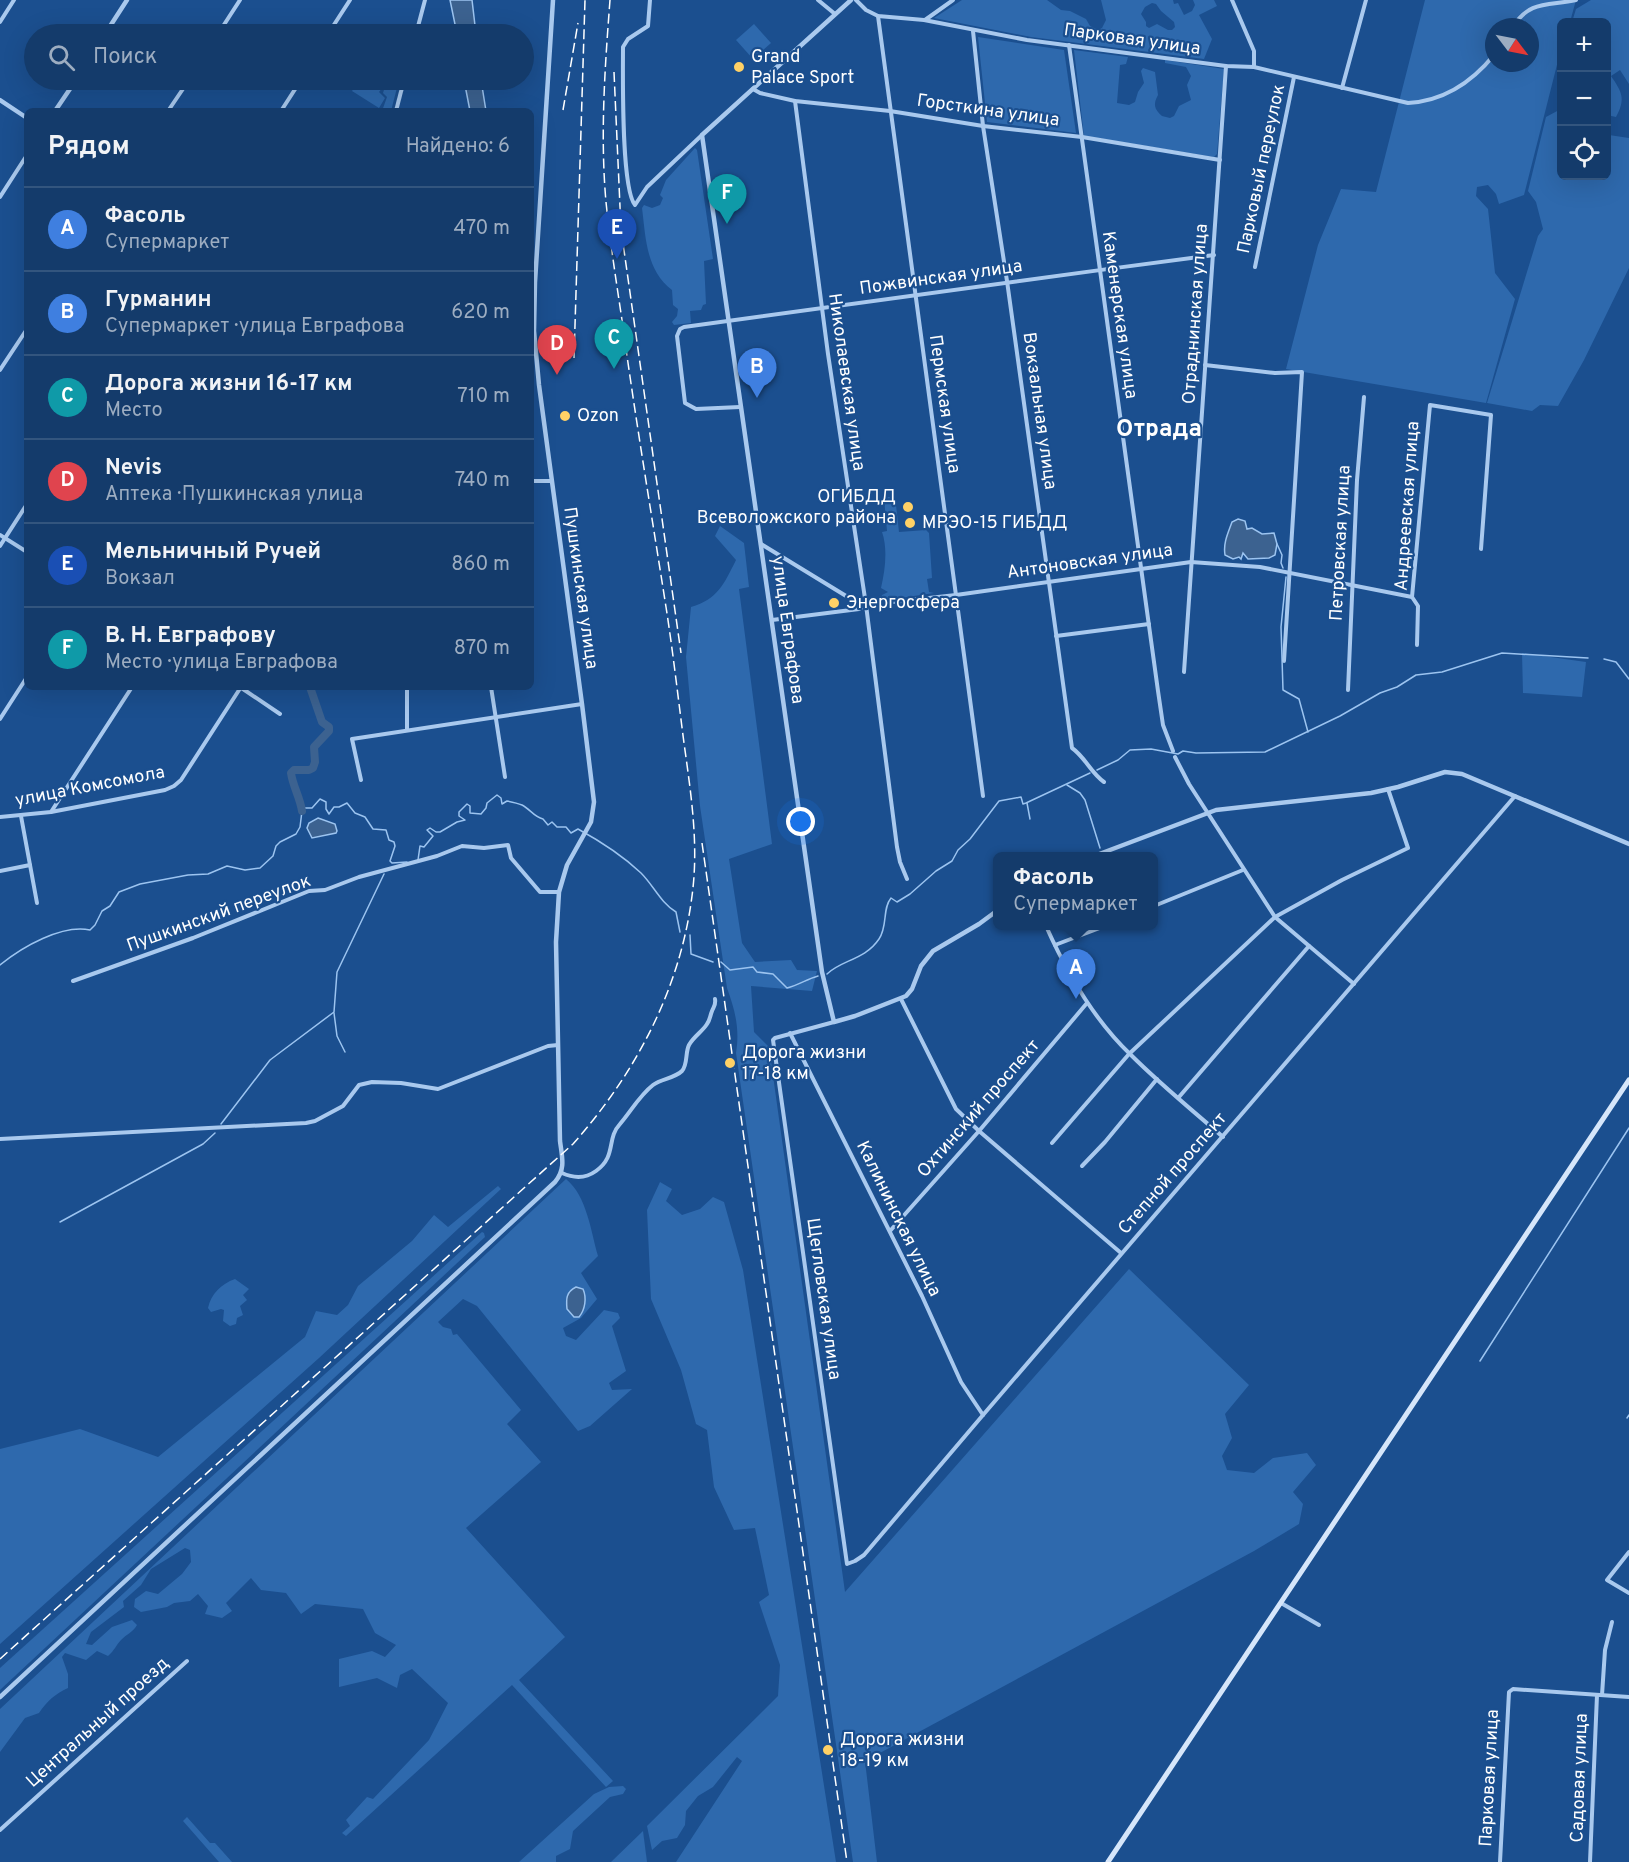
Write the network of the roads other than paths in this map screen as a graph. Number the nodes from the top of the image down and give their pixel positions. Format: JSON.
{"nodes":[{"id":1,"x":14,"y":0,"type":"edge"},
{"id":2,"x":128,"y":0,"type":"edge"},
{"id":3,"x":240,"y":0,"type":"edge"},
{"id":4,"x":350,"y":0,"type":"edge"},
{"id":5,"x":425,"y":0,"type":"edge"},
{"id":6,"x":553,"y":0,"type":"edge"},
{"id":7,"x":650,"y":0,"type":"edge"},
{"id":8,"x":818,"y":0,"type":"edge"},
{"id":9,"x":851,"y":0,"type":"edge"},
{"id":10,"x":856,"y":0,"type":"edge"},
{"id":11,"x":953,"y":0,"type":"edge"},
{"id":12,"x":1232,"y":0,"type":"edge"},
{"id":13,"x":1366,"y":0,"type":"edge"},
{"id":14,"x":1576,"y":0,"type":"edge"},
{"id":15,"x":835,"y":14,"type":"junction"},
{"id":16,"x":878,"y":16,"type":"junction"},
{"id":17,"x":1518,"y":18,"type":"edge"},
{"id":18,"x":924,"y":20,"type":"junction"},
{"id":19,"x":0,"y":22,"type":"edge"},
{"id":20,"x":112,"y":24,"type":"edge"},
{"id":21,"x":224,"y":24,"type":"edge"},
{"id":22,"x":334,"y":24,"type":"edge"},
{"id":23,"x":419,"y":24,"type":"edge"},
{"id":24,"x":973,"y":31,"type":"junction"},
{"id":25,"x":1069,"y":45,"type":"junction"},
{"id":26,"x":1485,"y":64,"type":"edge"},
{"id":27,"x":1226,"y":66,"type":"junction"},
{"id":28,"x":1254,"y":67,"type":"junction"},
{"id":29,"x":1294,"y":77,"type":"junction"},
{"id":30,"x":1342,"y":88,"type":"junction"},
{"id":31,"x":753,"y":89,"type":"junction"},
{"id":32,"x":69,"y":90,"type":"edge"},
{"id":33,"x":182,"y":90,"type":"edge"},
{"id":34,"x":295,"y":90,"type":"edge"},
{"id":35,"x":401,"y":90,"type":"edge"},
{"id":36,"x":0,"y":100,"type":"edge"},
{"id":37,"x":795,"y":101,"type":"junction"},
{"id":38,"x":57,"y":108,"type":"edge"},
{"id":39,"x":170,"y":108,"type":"edge"},
{"id":40,"x":283,"y":108,"type":"edge"},
{"id":41,"x":397,"y":108,"type":"edge"},
{"id":42,"x":890,"y":111,"type":"junction"},
{"id":43,"x":24,"y":116,"type":"edge"},
{"id":44,"x":983,"y":126,"type":"junction"},
{"id":45,"x":702,"y":135,"type":"junction"},
{"id":46,"x":1082,"y":137,"type":"junction"},
{"id":47,"x":24,"y":160,"type":"edge"},
{"id":48,"x":1220,"y":160,"type":"junction"},
{"id":49,"x":0,"y":197,"type":"edge"},
{"id":50,"x":1214,"y":255,"type":"junction"},
{"id":51,"x":1255,"y":267,"type":"dead end"},
{"id":52,"x":1100,"y":270,"type":"junction"},
{"id":53,"x":1007,"y":281,"type":"junction"},
{"id":54,"x":915,"y":294,"type":"junction"},
{"id":55,"x":821,"y":309,"type":"junction"},
{"id":56,"x":728,"y":321,"type":"junction"},
{"id":57,"x":24,"y":333,"type":"edge"},
{"id":58,"x":1205,"y":365,"type":"junction"},
{"id":59,"x":0,"y":370,"type":"edge"},
{"id":60,"x":534,"y":378,"type":"edge"},
{"id":61,"x":538,"y":378,"type":"junction"},
{"id":62,"x":1364,"y":397,"type":"dead end"},
{"id":63,"x":740,"y":407,"type":"junction"},
{"id":64,"x":534,"y":481,"type":"edge"},
{"id":65,"x":552,"y":481,"type":"junction"},
{"id":66,"x":24,"y":509,"type":"edge"},
{"id":67,"x":0,"y":535,"type":"edge"},
{"id":68,"x":5,"y":538,"type":"junction"},
{"id":69,"x":761,"y":544,"type":"junction"},
{"id":70,"x":0,"y":546,"type":"edge"},
{"id":71,"x":1481,"y":549,"type":"dead end"},
{"id":72,"x":24,"y":550,"type":"edge"},
{"id":73,"x":1191,"y":562,"type":"junction"},
{"id":74,"x":1140,"y":570,"type":"junction"},
{"id":75,"x":1289,"y":573,"type":"junction"},
{"id":76,"x":1049,"y":581,"type":"junction"},
{"id":77,"x":1353,"y":584,"type":"junction"},
{"id":78,"x":956,"y":595,"type":"junction"},
{"id":79,"x":1412,"y":597,"type":"junction"},
{"id":80,"x":866,"y":605,"type":"junction"},
{"id":81,"x":772,"y":620,"type":"junction"},
{"id":82,"x":1149,"y":624,"type":"junction"},
{"id":83,"x":1056,"y":636,"type":"junction"},
{"id":84,"x":1417,"y":645,"type":"dead end"},
{"id":85,"x":1284,"y":661,"type":"dead end"},
{"id":86,"x":1184,"y":672,"type":"dead end"},
{"id":87,"x":24,"y":682,"type":"edge"},
{"id":88,"x":130,"y":690,"type":"edge"},
{"id":89,"x":238,"y":690,"type":"edge"},
{"id":90,"x":244,"y":690,"type":"edge"},
{"id":91,"x":407,"y":690,"type":"edge"},
{"id":92,"x":491,"y":690,"type":"edge"},
{"id":93,"x":1348,"y":690,"type":"dead end"},
{"id":94,"x":582,"y":704,"type":"junction"},
{"id":95,"x":280,"y":714,"type":"dead end"},
{"id":96,"x":495,"y":717,"type":"junction"},
{"id":97,"x":0,"y":719,"type":"edge"},
{"id":98,"x":407,"y":730,"type":"junction"},
{"id":99,"x":1173,"y":751,"type":"dead end"},
{"id":100,"x":1175,"y":757,"type":"dead end"},
{"id":101,"x":505,"y":777,"type":"dead end"},
{"id":102,"x":361,"y":780,"type":"dead end"},
{"id":103,"x":1104,"y":782,"type":"dead end"},
{"id":104,"x":1388,"y":789,"type":"junction"},
{"id":105,"x":983,"y":796,"type":"dead end"},
{"id":106,"x":1515,"y":796,"type":"junction"},
{"id":107,"x":51,"y":812,"type":"junction"},
{"id":108,"x":1208,"y":813,"type":"junction"},
{"id":109,"x":21,"y":816,"type":"junction"},
{"id":110,"x":0,"y":817,"type":"edge"},
{"id":111,"x":1629,"y":844,"type":"edge"},
{"id":112,"x":1105,"y":852,"type":"edge"},
{"id":113,"x":30,"y":866,"type":"junction"},
{"id":114,"x":1243,"y":870,"type":"junction"},
{"id":115,"x":0,"y":871,"type":"edge"},
{"id":116,"x":907,"y":879,"type":"dead end"},
{"id":117,"x":559,"y":892,"type":"junction"},
{"id":118,"x":37,"y":903,"type":"dead end"},
{"id":119,"x":1158,"y":904,"type":"edge"},
{"id":120,"x":993,"y":914,"type":"edge"},
{"id":121,"x":1275,"y":917,"type":"junction"},
{"id":122,"x":1048,"y":930,"type":"edge"},
{"id":123,"x":1094,"y":930,"type":"edge"},
{"id":124,"x":1055,"y":945,"type":"junction"},
{"id":125,"x":1309,"y":946,"type":"junction"},
{"id":126,"x":73,"y":981,"type":"dead end"},
{"id":127,"x":1354,"y":984,"type":"junction"},
{"id":128,"x":715,"y":999,"type":"dead end"},
{"id":129,"x":901,"y":999,"type":"junction"},
{"id":130,"x":1087,"y":1003,"type":"junction"},
{"id":131,"x":834,"y":1022,"type":"junction"},
{"id":132,"x":790,"y":1033,"type":"junction"},
{"id":133,"x":558,"y":1045,"type":"junction"},
{"id":134,"x":1129,"y":1054,"type":"junction"},
{"id":135,"x":1157,"y":1079,"type":"junction"},
{"id":136,"x":1629,"y":1080,"type":"edge"},
{"id":137,"x":1179,"y":1097,"type":"junction"},
{"id":138,"x":979,"y":1131,"type":"junction"},
{"id":139,"x":1223,"y":1137,"type":"junction"},
{"id":140,"x":0,"y":1139,"type":"edge"},
{"id":141,"x":1052,"y":1143,"type":"dead end"},
{"id":142,"x":1082,"y":1166,"type":"dead end"},
{"id":143,"x":562,"y":1173,"type":"junction"},
{"id":144,"x":890,"y":1231,"type":"junction"},
{"id":145,"x":1122,"y":1253,"type":"junction"},
{"id":146,"x":983,"y":1415,"type":"junction"},
{"id":147,"x":1629,"y":1552,"type":"edge"},
{"id":148,"x":847,"y":1564,"type":"joint"},
{"id":149,"x":1629,"y":1593,"type":"edge"},
{"id":150,"x":1281,"y":1603,"type":"junction"},
{"id":151,"x":1612,"y":1622,"type":"dead end"},
{"id":152,"x":1319,"y":1625,"type":"dead end"},
{"id":153,"x":187,"y":1661,"type":"dead end"},
{"id":154,"x":1599,"y":1695,"type":"junction"},
{"id":155,"x":1629,"y":1697,"type":"edge"},
{"id":156,"x":0,"y":1698,"type":"edge"},
{"id":157,"x":0,"y":1830,"type":"edge"},
{"id":158,"x":1108,"y":1862,"type":"edge"},
{"id":159,"x":1500,"y":1862,"type":"edge"},
{"id":160,"x":1590,"y":1862,"type":"edge"}],
"edges":[{"from":1,"to":19,"type":"street"},
{"from":2,"to":20,"type":"street"},
{"from":3,"to":21,"type":"street"},
{"from":4,"to":22,"type":"street"},
{"from":5,"to":23,"type":"street"},
{"from":6,"to":61,"type":"street","name":"Пушкинская улица"},
{"from":7,"to":45,"type":"street"},
{"from":8,"to":15,"type":"street"},
{"from":9,"to":15,"type":"street"},
{"from":10,"to":16,"type":"street"},
{"from":11,"to":18,"type":"street"},
{"from":12,"to":28,"type":"street"},
{"from":13,"to":30,"type":"street"},
{"from":14,"to":17,"type":"street"},
{"from":15,"to":31,"type":"street"},
{"from":16,"to":18,"type":"street","name":"Парковая улица"},
{"from":16,"to":42,"type":"street","name":"Пермская улица"},
{"from":18,"to":24,"type":"street","name":"Парковая улица"},
{"from":24,"to":25,"type":"street","name":"Парковая улица"},
{"from":24,"to":44,"type":"street","name":"Вокзальная улица"},
{"from":25,"to":27,"type":"street","name":"Парковая улица"},
{"from":25,"to":46,"type":"street","name":"Каменерская улица"},
{"from":26,"to":30,"type":"street","name":"Парковая улица"},
{"from":27,"to":28,"type":"street","name":"Парковая улица"},
{"from":27,"to":48,"type":"street","name":"Отраднинская улица"},
{"from":28,"to":29,"type":"street","name":"Парковая улица"},
{"from":29,"to":30,"type":"street","name":"Парковая улица"},
{"from":29,"to":51,"type":"street","name":"Парковый переулок"},
{"from":31,"to":37,"type":"street","name":"Горсткина улица"},
{"from":31,"to":45,"type":"street"},
{"from":32,"to":38,"type":"street"},
{"from":33,"to":39,"type":"street"},
{"from":34,"to":40,"type":"street"},
{"from":35,"to":41,"type":"street"},
{"from":36,"to":43,"type":"street"},
{"from":37,"to":42,"type":"street","name":"Горсткина улица"},
{"from":37,"to":55,"type":"street","name":"Николаевская улица"},
{"from":42,"to":44,"type":"street","name":"Горсткина улица"},
{"from":42,"to":54,"type":"street","name":"Пермская улица"},
{"from":44,"to":46,"type":"street","name":"Горсткина улица"},
{"from":44,"to":53,"type":"street","name":"Вокзальная улица"},
{"from":45,"to":56,"type":"street","name":"улица Евграфова"},
{"from":46,"to":48,"type":"street","name":"Горсткина улица"},
{"from":46,"to":52,"type":"street","name":"Каменерская улица"},
{"from":47,"to":49,"type":"street"},
{"from":48,"to":50,"type":"street","name":"Отраднинская улица"},
{"from":50,"to":52,"type":"street","name":"Пожвинская улица"},
{"from":50,"to":58,"type":"street","name":"Отраднинская улица"},
{"from":52,"to":53,"type":"street","name":"Пожвинская улица"},
{"from":52,"to":74,"type":"street","name":"Каменерская улица"},
{"from":53,"to":54,"type":"street","name":"Пожвинская улица"},
{"from":53,"to":76,"type":"street","name":"Вокзальная улица"},
{"from":54,"to":55,"type":"street","name":"Пожвинская улица"},
{"from":54,"to":78,"type":"street","name":"Пермская улица"},
{"from":55,"to":56,"type":"street","name":"Пожвинская улица"},
{"from":55,"to":80,"type":"street","name":"Николаевская улица"},
{"from":56,"to":63,"type":"street","name":"улица Евграфова"},
{"from":56,"to":63,"type":"street","name":"Пожвинская улица"},
{"from":57,"to":59,"type":"street"},
{"from":58,"to":73,"type":"street","name":"Отраднинская улица"},
{"from":58,"to":75,"type":"street"},
{"from":60,"to":61,"type":"street"},
{"from":61,"to":65,"type":"street","name":"Пушкинская улица"},
{"from":62,"to":77,"type":"street","name":"Петровская улица"},
{"from":63,"to":69,"type":"street","name":"улица Евграфова"},
{"from":64,"to":65,"type":"street"},
{"from":65,"to":94,"type":"street","name":"Пушкинская улица"},
{"from":66,"to":68,"type":"street"},
{"from":67,"to":68,"type":"street"},
{"from":68,"to":70,"type":"street"},
{"from":68,"to":72,"type":"street"},
{"from":69,"to":80,"type":"street"},
{"from":69,"to":81,"type":"street","name":"улица Евграфова"},
{"from":71,"to":79,"type":"street","name":"Андреевская улица"},
{"from":73,"to":74,"type":"street","name":"Антоновская улица"},
{"from":73,"to":75,"type":"street","name":"Антоновская улица"},
{"from":73,"to":86,"type":"street","name":"Отраднинская улица"},
{"from":74,"to":76,"type":"street","name":"Антоновская улица"},
{"from":74,"to":82,"type":"street","name":"Каменерская улица"},
{"from":75,"to":77,"type":"street","name":"Антоновская улица"},
{"from":75,"to":85,"type":"street"},
{"from":76,"to":78,"type":"street","name":"Антоновская улица"},
{"from":76,"to":83,"type":"street","name":"Вокзальная улица"},
{"from":77,"to":79,"type":"street","name":"Антоновская улица"},
{"from":77,"to":93,"type":"street","name":"Петровская улица"},
{"from":78,"to":80,"type":"street","name":"Антоновская улица"},
{"from":78,"to":105,"type":"street","name":"Пермская улица"},
{"from":79,"to":84,"type":"street","name":"Андреевская улица"},
{"from":80,"to":81,"type":"street","name":"Антоновская улица"},
{"from":80,"to":116,"type":"street","name":"Николаевская улица"},
{"from":81,"to":131,"type":"street","name":"улица Евграфова"},
{"from":82,"to":83,"type":"street"},
{"from":82,"to":99,"type":"street","name":"Каменерская улица"},
{"from":83,"to":103,"type":"street","name":"Вокзальная улица"},
{"from":87,"to":97,"type":"street"},
{"from":88,"to":107,"type":"street"},
{"from":89,"to":107,"type":"street","name":"улица Комсомола"},
{"from":90,"to":95,"type":"street"},
{"from":91,"to":98,"type":"street"},
{"from":92,"to":96,"type":"street"},
{"from":94,"to":96,"type":"street"},
{"from":94,"to":117,"type":"street","name":"Пушкинская улица"},
{"from":96,"to":98,"type":"street"},
{"from":96,"to":101,"type":"street"},
{"from":98,"to":102,"type":"street"},
{"from":100,"to":108,"type":"street"},
{"from":104,"to":106,"type":"street"},
{"from":104,"to":108,"type":"street"},
{"from":104,"to":121,"type":"street"},
{"from":106,"to":111,"type":"street"},
{"from":106,"to":127,"type":"street","name":"Степной проспект"},
{"from":107,"to":109,"type":"street","name":"улица Комсомола"},
{"from":108,"to":112,"type":"street"},
{"from":108,"to":114,"type":"street"},
{"from":109,"to":110,"type":"street","name":"улица Комсомола"},
{"from":109,"to":113,"type":"street"},
{"from":113,"to":115,"type":"street"},
{"from":113,"to":118,"type":"street"},
{"from":114,"to":119,"type":"street"},
{"from":114,"to":121,"type":"street"},
{"from":117,"to":126,"type":"street","name":"Пушкинский переулок"},
{"from":117,"to":133,"type":"street","name":"Пушкинская улица"},
{"from":120,"to":129,"type":"street"},
{"from":121,"to":125,"type":"street"},
{"from":121,"to":134,"type":"street"},
{"from":122,"to":124,"type":"street"},
{"from":123,"to":124,"type":"street"},
{"from":124,"to":130,"type":"street"},
{"from":125,"to":127,"type":"street"},
{"from":125,"to":137,"type":"street"},
{"from":127,"to":139,"type":"street","name":"Степной проспект"},
{"from":128,"to":143,"type":"street"},
{"from":129,"to":131,"type":"street"},
{"from":129,"to":138,"type":"street"},
{"from":130,"to":134,"type":"street"},
{"from":130,"to":138,"type":"street","name":"Охтинский проспект"},
{"from":131,"to":132,"type":"street"},
{"from":132,"to":144,"type":"street","name":"Калининская улица"},
{"from":132,"to":148,"type":"street","name":"Щегловская улица"},
{"from":133,"to":140,"type":"street"},
{"from":133,"to":143,"type":"street","name":"Пушкинская улица"},
{"from":134,"to":135,"type":"street"},
{"from":134,"to":141,"type":"street"},
{"from":135,"to":137,"type":"street"},
{"from":135,"to":142,"type":"street"},
{"from":136,"to":150,"type":"main road"},
{"from":137,"to":139,"type":"street"},
{"from":138,"to":144,"type":"street","name":"Охтинский проспект"},
{"from":138,"to":145,"type":"street"},
{"from":139,"to":145,"type":"street","name":"Степной проспект"},
{"from":143,"to":156,"type":"street"},
{"from":144,"to":146,"type":"street","name":"Калининская улица"},
{"from":145,"to":146,"type":"street","name":"Степной проспект"},
{"from":146,"to":148,"type":"street","name":"Степной проспект"},
{"from":147,"to":149,"type":"street"},
{"from":150,"to":152,"type":"street"},
{"from":150,"to":158,"type":"main road"},
{"from":151,"to":154,"type":"street","name":"Садовая улица"},
{"from":153,"to":157,"type":"street","name":"Центральный проезд"},
{"from":154,"to":155,"type":"street"},
{"from":154,"to":159,"type":"street","name":"Парковая улица"},
{"from":154,"to":160,"type":"street","name":"Садовая улица"}]}
